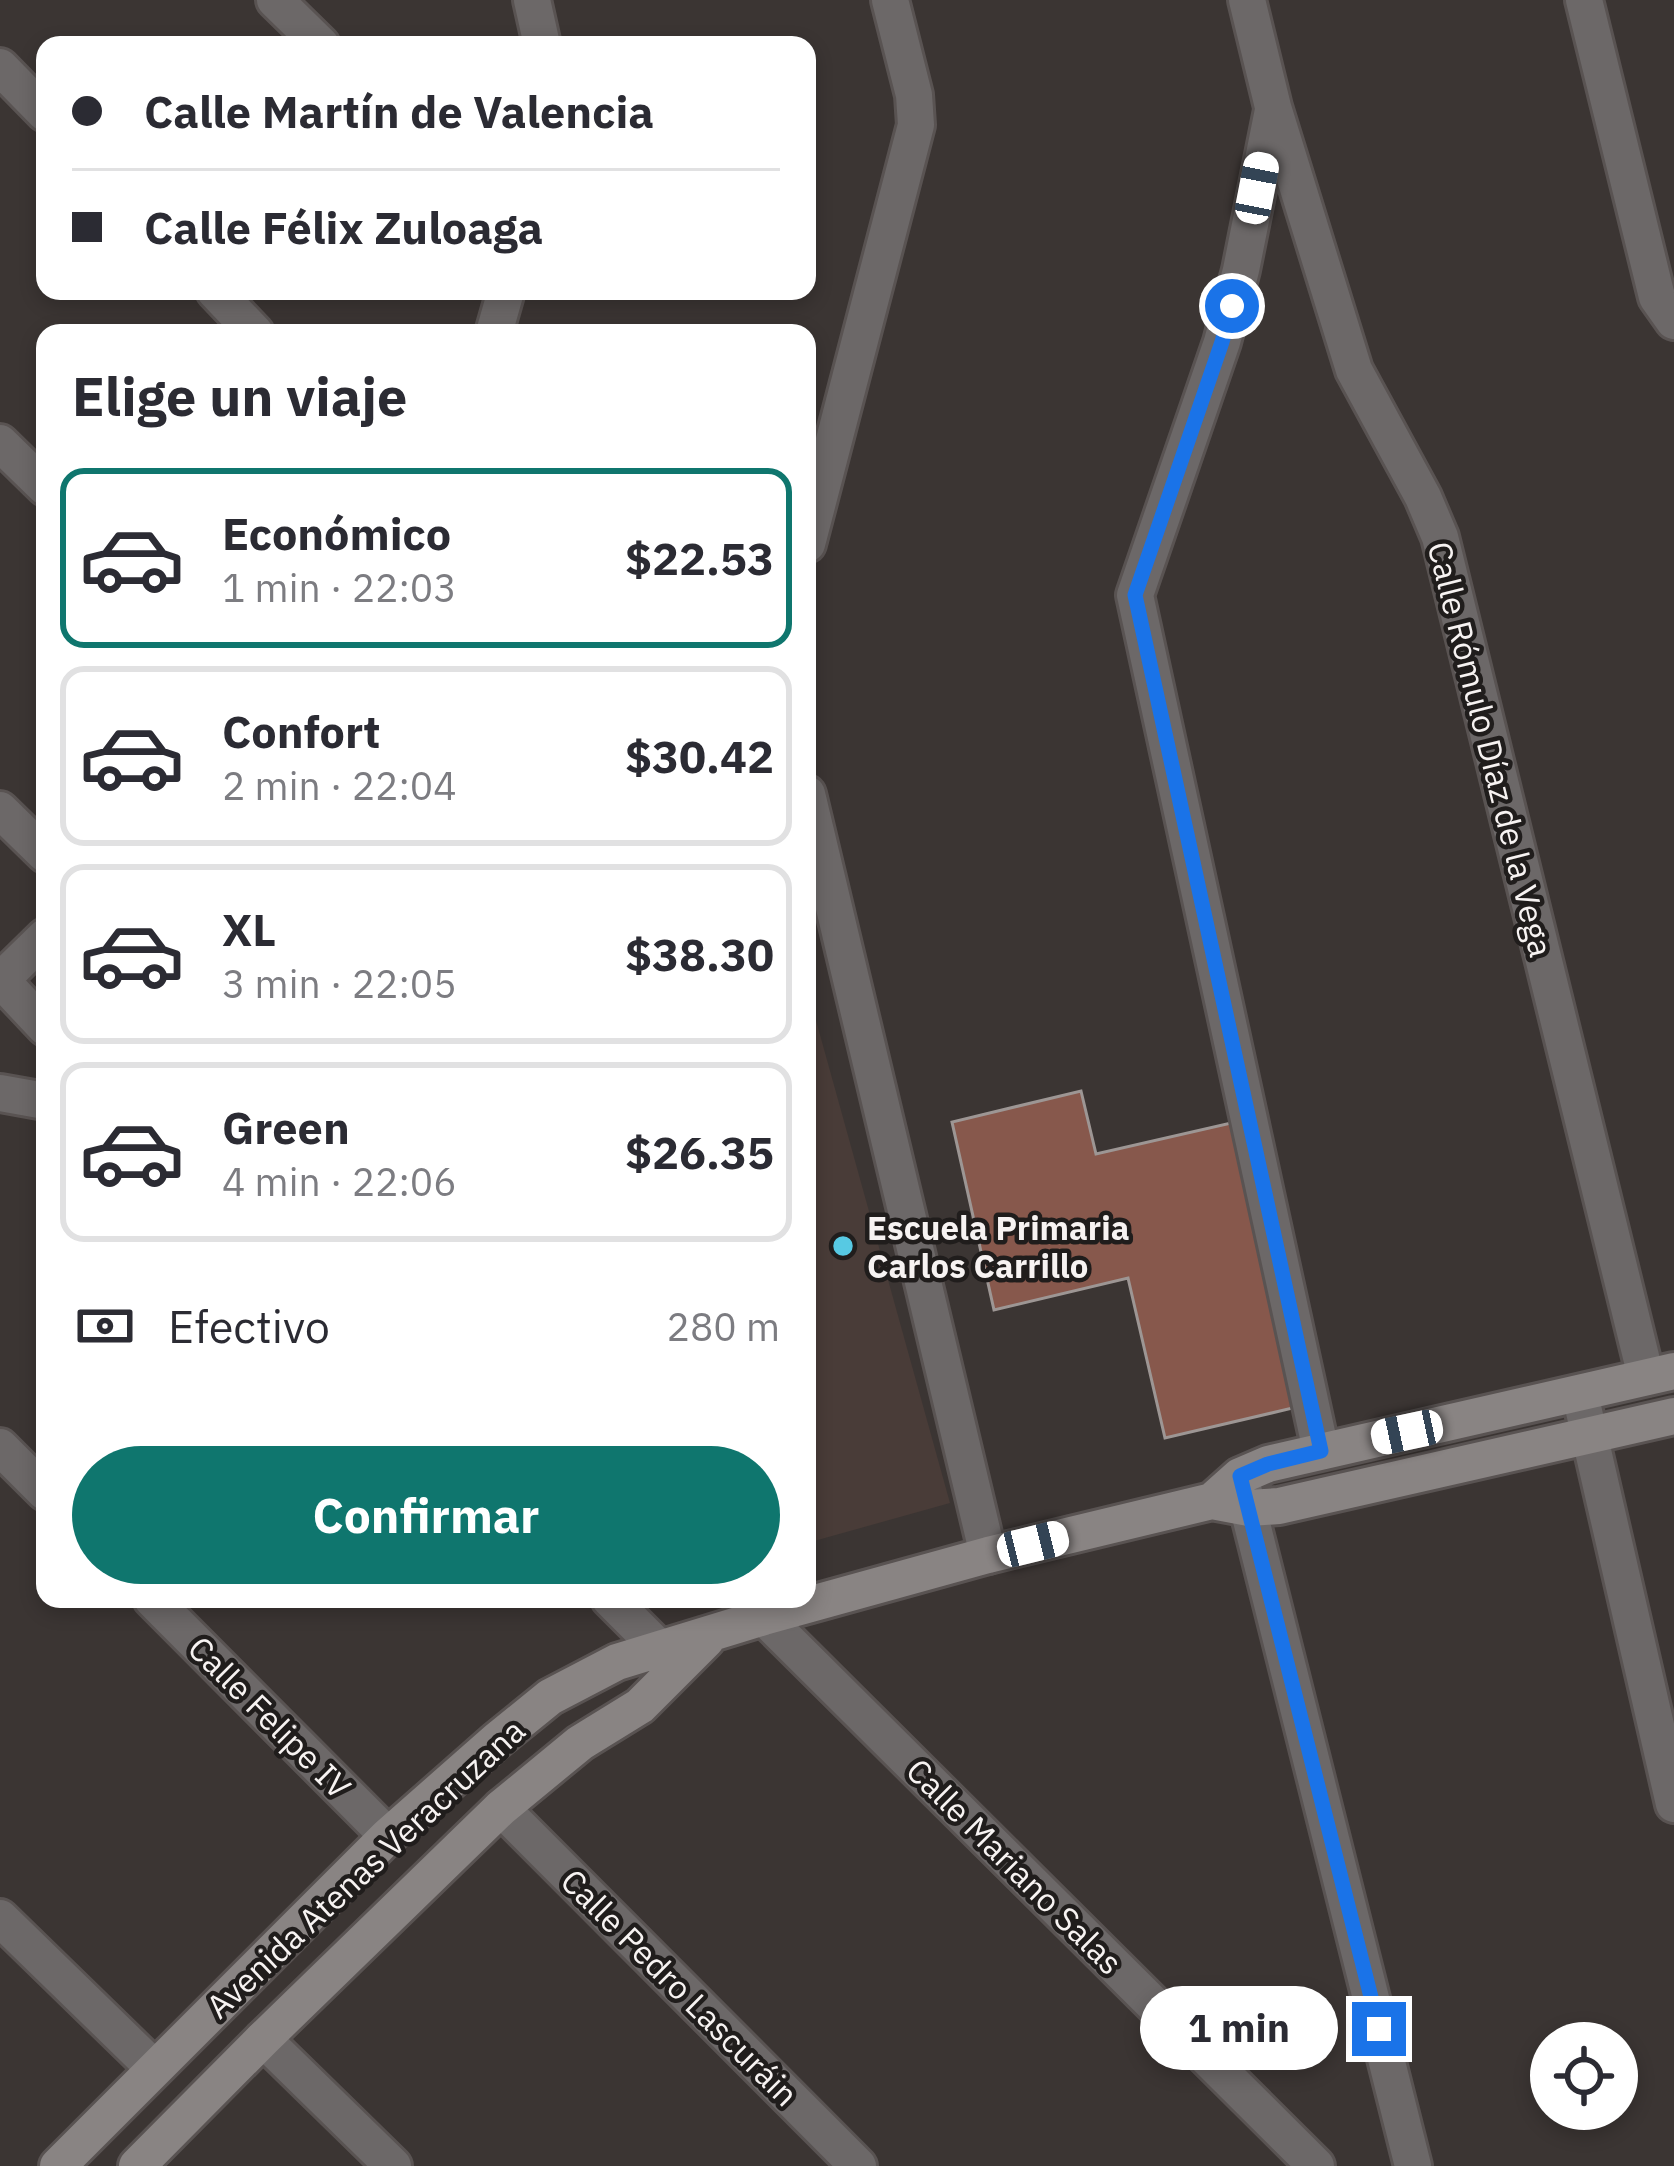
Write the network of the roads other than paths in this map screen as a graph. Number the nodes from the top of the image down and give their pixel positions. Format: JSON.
{"nodes":[{"id":1,"x":275,"y":0,"type":"edge"},
{"id":2,"x":532,"y":0,"type":"edge"},
{"id":3,"x":890,"y":0,"type":"edge"},
{"id":4,"x":1247,"y":0,"type":"edge"},
{"id":5,"x":1584,"y":0,"type":"edge"},
{"id":6,"x":312,"y":36,"type":"edge"},
{"id":7,"x":540,"y":36,"type":"edge"},
{"id":8,"x":0,"y":67,"type":"edge"},
{"id":9,"x":36,"y":104,"type":"edge"},
{"id":10,"x":1273,"y":106,"type":"junction"},
{"id":11,"x":224,"y":300,"type":"edge"},
{"id":12,"x":1674,"y":321,"type":"edge"},
{"id":13,"x":246,"y":324,"type":"edge"},
{"id":14,"x":0,"y":443,"type":"edge"},
{"id":15,"x":36,"y":478,"type":"edge"},
{"id":16,"x":816,"y":509,"type":"edge"},
{"id":17,"x":0,"y":810,"type":"edge"},
{"id":18,"x":816,"y":832,"type":"edge"},
{"id":19,"x":36,"y":845,"type":"edge"},
{"id":20,"x":36,"y":946,"type":"edge"},
{"id":21,"x":0,"y":981,"type":"edge"},
{"id":22,"x":36,"y":1019,"type":"edge"},
{"id":23,"x":0,"y":1094,"type":"edge"},
{"id":24,"x":36,"y":1100,"type":"edge"},
{"id":25,"x":1660,"y":1374,"type":"edge"},
{"id":26,"x":1580,"y":1394,"type":"junction"},
{"id":27,"x":1674,"y":1416,"type":"edge"},
{"id":28,"x":1588,"y":1437,"type":"junction"},
{"id":29,"x":0,"y":1447,"type":"edge"},
{"id":30,"x":1321,"y":1451,"type":"junction"},
{"id":31,"x":36,"y":1483,"type":"edge"},
{"id":32,"x":1245,"y":1492,"type":"junction"},
{"id":33,"x":988,"y":1555,"type":"junction"},
{"id":34,"x":816,"y":1603,"type":"edge"},
{"id":35,"x":161,"y":1608,"type":"edge"},
{"id":36,"x":619,"y":1608,"type":"edge"},
{"id":37,"x":797,"y":1608,"type":"edge"},
{"id":38,"x":764,"y":1617,"type":"junction"},
{"id":39,"x":668,"y":1659,"type":"junction"},
{"id":40,"x":1674,"y":1804,"type":"edge"},
{"id":41,"x":501,"y":1808,"type":"junction"},
{"id":42,"x":388,"y":1836,"type":"junction"},
{"id":43,"x":0,"y":1918,"type":"edge"},
{"id":44,"x":263,"y":2039,"type":"junction"},
{"id":45,"x":154,"y":2068,"type":"junction"},
{"id":46,"x":58,"y":2166,"type":"edge"},
{"id":47,"x":136,"y":2166,"type":"edge"},
{"id":48,"x":393,"y":2166,"type":"edge"},
{"id":49,"x":858,"y":2166,"type":"edge"},
{"id":50,"x":1316,"y":2166,"type":"edge"},
{"id":51,"x":1413,"y":2166,"type":"edge"}],
"edges":[{"from":1,"to":6,"type":"street"},
{"from":2,"to":7,"type":"street"},
{"from":3,"to":16,"type":"street"},
{"from":4,"to":10,"type":"street","name":"Calle Rómulo Díaz de la Vega"},
{"from":5,"to":12,"type":"street"},
{"from":8,"to":9,"type":"street"},
{"from":10,"to":25,"type":"street","name":"Calle Rómulo Díaz de la Vega"},
{"from":10,"to":30,"type":"street"},
{"from":11,"to":13,"type":"street"},
{"from":14,"to":15,"type":"street"},
{"from":17,"to":19,"type":"street"},
{"from":18,"to":33,"type":"street"},
{"from":20,"to":21,"type":"street"},
{"from":21,"to":22,"type":"street"},
{"from":23,"to":24,"type":"street"},
{"from":25,"to":26,"type":"main road","name":"Avenida Atenas Veracruzana"},
{"from":26,"to":28,"type":"street"},
{"from":26,"to":30,"type":"main road","name":"Avenida Atenas Veracruzana"},
{"from":27,"to":28,"type":"main road","name":"Avenida Atenas Veracruzana"},
{"from":28,"to":32,"type":"main road","name":"Avenida Atenas Veracruzana"},
{"from":28,"to":40,"type":"street"},
{"from":29,"to":31,"type":"street"},
{"from":30,"to":32,"type":"main road","name":"Avenida Atenas Veracruzana"},
{"from":32,"to":33,"type":"main road","name":"Avenida Atenas Veracruzana"},
{"from":32,"to":51,"type":"street"},
{"from":33,"to":34,"type":"main road","name":"Avenida Atenas Veracruzana"},
{"from":35,"to":42,"type":"street","name":"Calle Felipe IV"},
{"from":36,"to":39,"type":"street"},
{"from":37,"to":38,"type":"main road","name":"Avenida Atenas Veracruzana"},
{"from":38,"to":39,"type":"main road","name":"Avenida Atenas Veracruzana"},
{"from":38,"to":50,"type":"street","name":"Calle Mariano Salas"},
{"from":39,"to":41,"type":"main road","name":"Avenida Atenas Veracruzana"},
{"from":39,"to":42,"type":"main road","name":"Avenida Atenas Veracruzana"},
{"from":41,"to":44,"type":"main road","name":"Avenida Atenas Veracruzana"},
{"from":41,"to":49,"type":"street","name":"Calle Pedro Lascuráin"},
{"from":42,"to":45,"type":"main road","name":"Avenida Atenas Veracruzana"},
{"from":43,"to":45,"type":"street"},
{"from":44,"to":47,"type":"main road","name":"Avenida Atenas Veracruzana"},
{"from":44,"to":48,"type":"street"},
{"from":45,"to":46,"type":"main road","name":"Avenida Atenas Veracruzana"}]}
